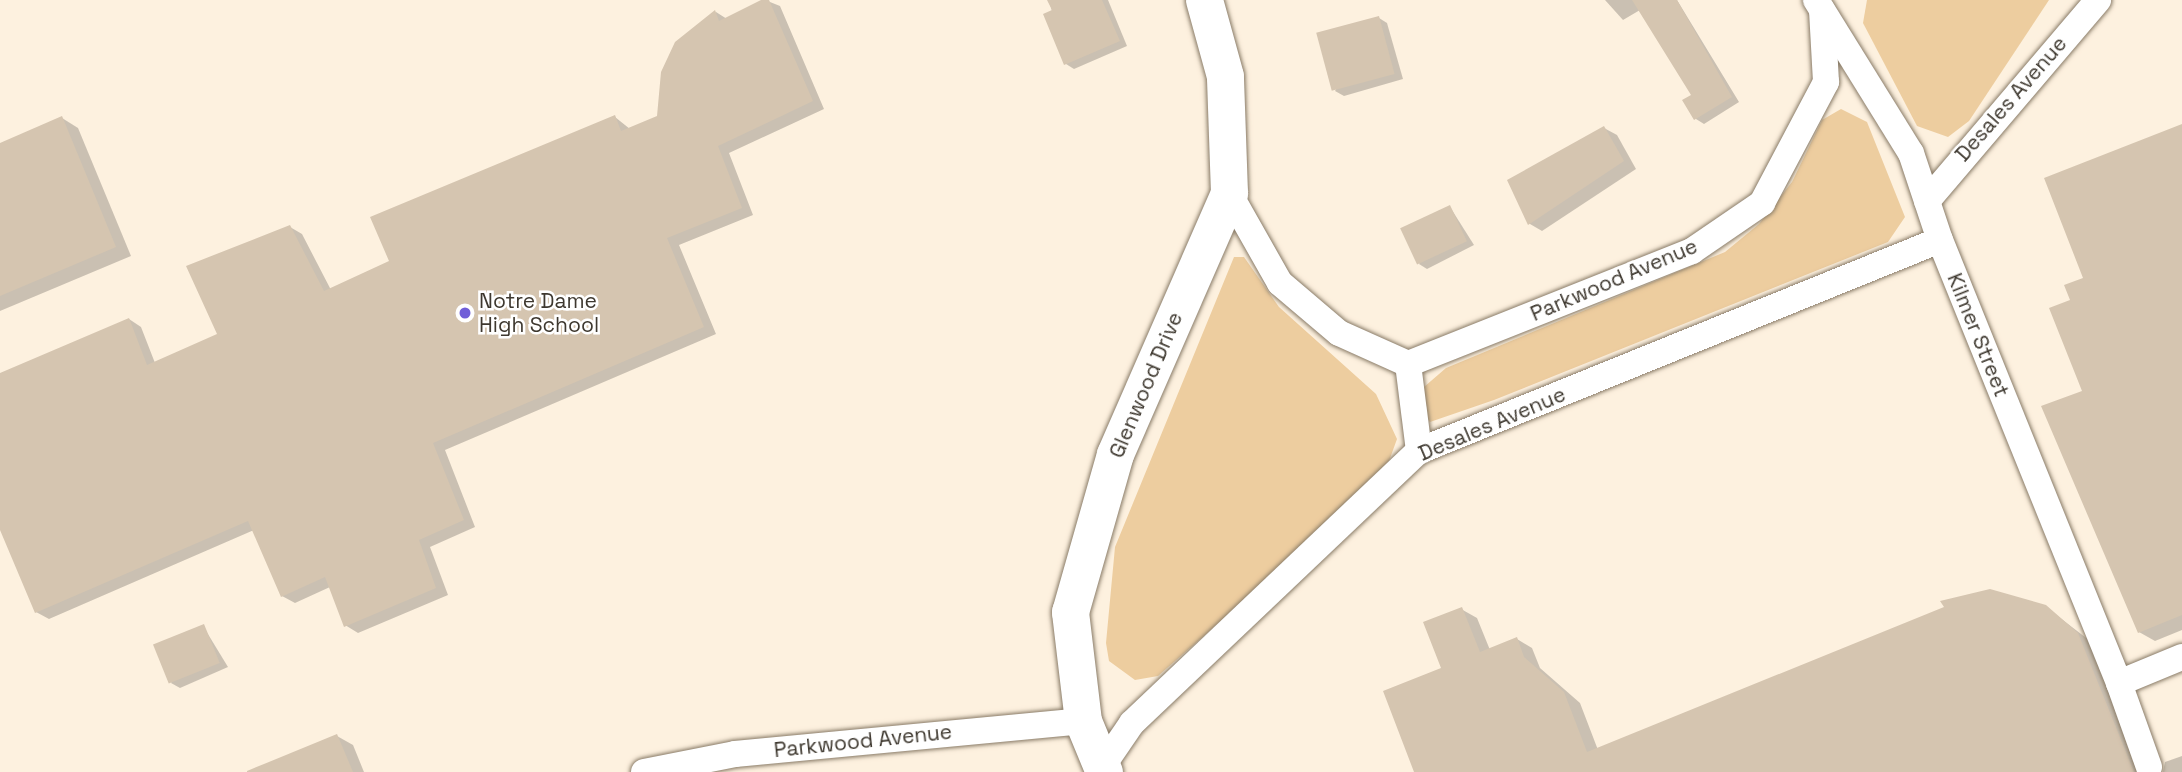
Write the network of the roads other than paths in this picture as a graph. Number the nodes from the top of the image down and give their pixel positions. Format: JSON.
{"nodes":[{"id":1,"x":1204,"y":0,"type":"edge"},
{"id":2,"x":2098,"y":0,"type":"edge"},
{"id":3,"x":1822,"y":1,"type":"edge"},
{"id":4,"x":1229,"y":193,"type":"junction"},
{"id":5,"x":1927,"y":201,"type":"junction"},
{"id":6,"x":1940,"y":240,"type":"junction"},
{"id":7,"x":1408,"y":364,"type":"junction"},
{"id":8,"x":1419,"y":451,"type":"junction"},
{"id":9,"x":2182,"y":657,"type":"edge"},
{"id":10,"x":2119,"y":683,"type":"junction"},
{"id":11,"x":1083,"y":721,"type":"junction"},
{"id":12,"x":2150,"y":767,"type":"dead end"},
{"id":13,"x":1103,"y":770,"type":"edge"},
{"id":14,"x":645,"y":772,"type":"edge"}],
"edges":[{"from":1,"to":4,"type":"street","name":"Glenwood Drive"},
{"from":2,"to":5,"type":"street","name":"Desales Avenue"},
{"from":3,"to":5,"type":"street","name":"Kilmer Street"},
{"from":3,"to":7,"type":"street","name":"Parkwood Avenue"},
{"from":4,"to":7,"type":"street"},
{"from":4,"to":11,"type":"street","name":"Glenwood Drive"},
{"from":5,"to":6,"type":"street","name":"Kilmer Street"},
{"from":6,"to":8,"type":"street","name":"Desales Avenue"},
{"from":6,"to":10,"type":"street","name":"Kilmer Street"},
{"from":7,"to":8,"type":"street"},
{"from":8,"to":13,"type":"street","name":"Desales Avenue"},
{"from":9,"to":10,"type":"street"},
{"from":10,"to":12,"type":"street","name":"Kilmer Street"},
{"from":11,"to":13,"type":"street","name":"Glenwood Drive"},
{"from":11,"to":14,"type":"street","name":"Parkwood Avenue"}]}
